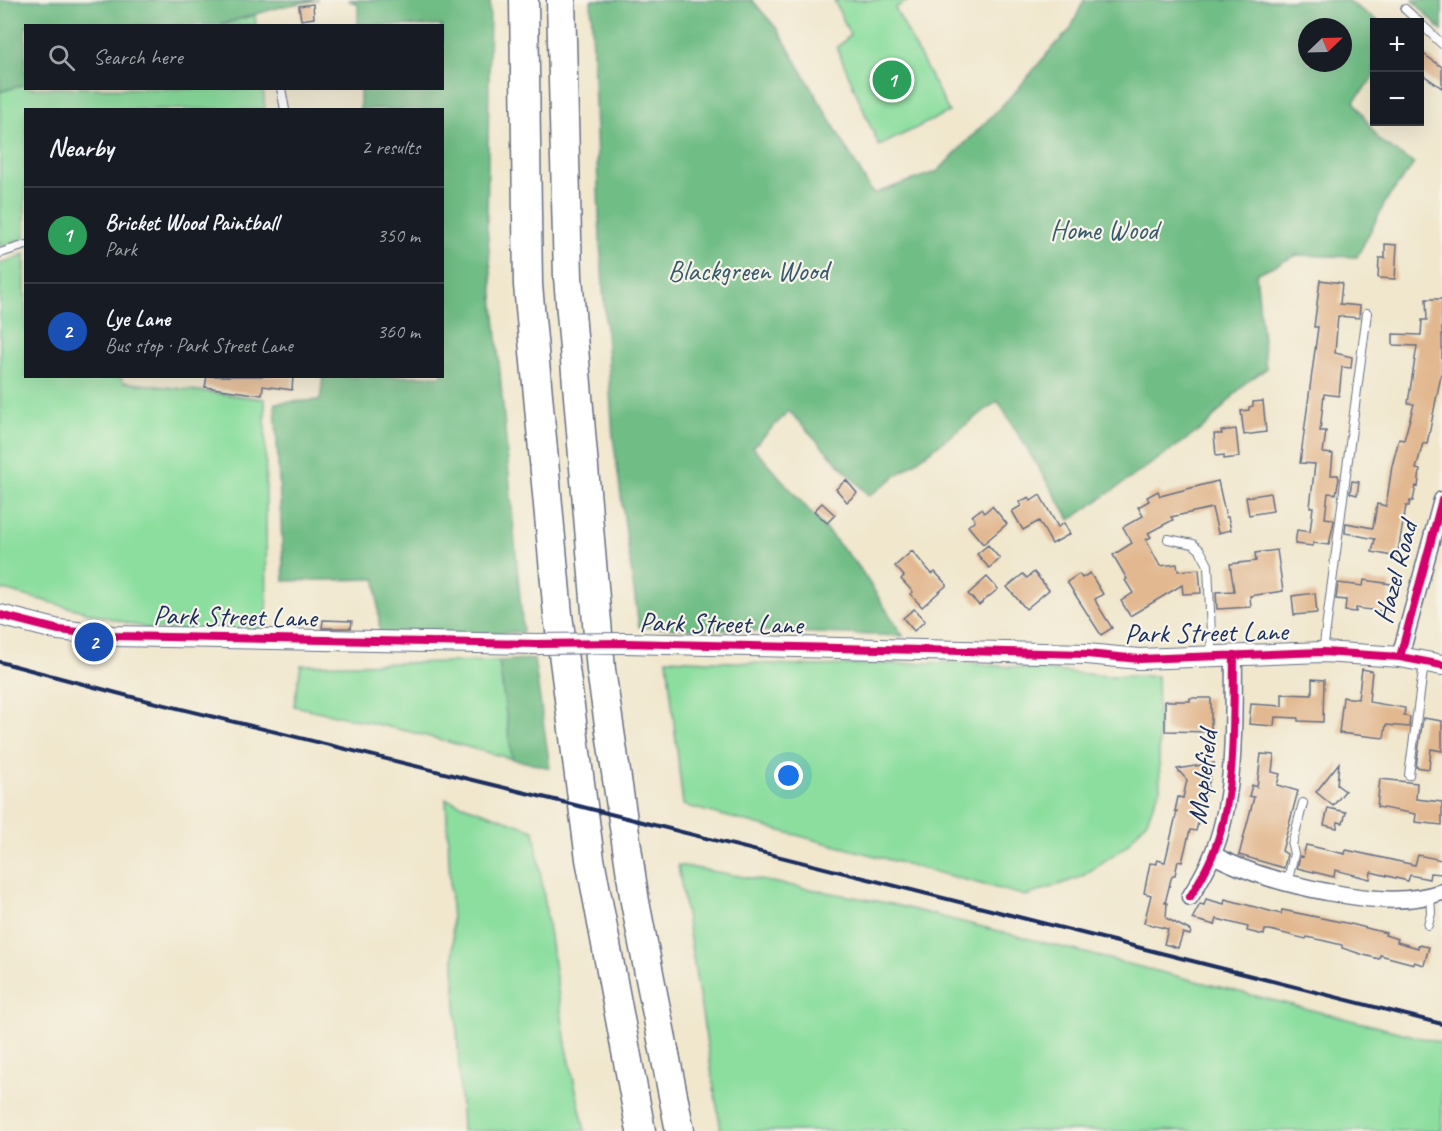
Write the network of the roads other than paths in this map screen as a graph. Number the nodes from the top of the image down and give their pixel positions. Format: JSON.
{"nodes":[{"id":1,"x":524,"y":0,"type":"edge"},
{"id":2,"x":561,"y":0,"type":"edge"},
{"id":3,"x":1405,"y":9,"type":"dead end"},
{"id":4,"x":1414,"y":18,"type":"edge"},
{"id":5,"x":1424,"y":28,"type":"edge"},
{"id":6,"x":1442,"y":44,"type":"edge"},
{"id":7,"x":281,"y":90,"type":"edge"},
{"id":8,"x":285,"y":108,"type":"edge"},
{"id":9,"x":24,"y":246,"type":"edge"},
{"id":10,"x":0,"y":253,"type":"edge"},
{"id":11,"x":1366,"y":313,"type":"dead end"},
{"id":12,"x":1442,"y":500,"type":"edge"},
{"id":13,"x":1168,"y":539,"type":"dead end"},
{"id":14,"x":0,"y":615,"type":"edge"},
{"id":15,"x":1323,"y":652,"type":"junction"},
{"id":16,"x":1234,"y":655,"type":"junction"},
{"id":17,"x":1212,"y":657,"type":"junction"},
{"id":18,"x":1400,"y":657,"type":"junction"},
{"id":19,"x":1433,"y":663,"type":"edge"},
{"id":20,"x":1409,"y":775,"type":"dead end"},
{"id":21,"x":1303,"y":803,"type":"dead end"},
{"id":22,"x":1213,"y":855,"type":"junction"},
{"id":23,"x":1287,"y":884,"type":"junction"},
{"id":24,"x":1436,"y":894,"type":"edge"},
{"id":25,"x":1190,"y":897,"type":"dead end"},
{"id":26,"x":1428,"y":925,"type":"dead end"},
{"id":27,"x":641,"y":1131,"type":"edge"},
{"id":28,"x":680,"y":1131,"type":"edge"}],
"edges":[{"from":1,"to":27,"type":"highway"},
{"from":2,"to":28,"type":"highway"},
{"from":3,"to":4,"type":"lane"},
{"from":5,"to":6,"type":"lane"},
{"from":7,"to":8,"type":"lane"},
{"from":9,"to":10,"type":"lane"},
{"from":11,"to":15,"type":"lane"},
{"from":12,"to":18,"type":"street","name":"Hazel Road"},
{"from":13,"to":17,"type":"lane"},
{"from":14,"to":17,"type":"street","name":"Park Street Lane","bridge":true},
{"from":15,"to":16,"type":"street","name":"Park Street Lane"},
{"from":15,"to":18,"type":"street","name":"Park Street Lane"},
{"from":16,"to":17,"type":"street","name":"Park Street Lane"},
{"from":16,"to":22,"type":"street","name":"Maplefield"},
{"from":18,"to":19,"type":"street","name":"Park Street Lane"},
{"from":19,"to":20,"type":"lane"},
{"from":21,"to":23,"type":"lane"},
{"from":22,"to":23,"type":"street","name":"Maplefield"},
{"from":22,"to":25,"type":"street","name":"Maplefield"},
{"from":23,"to":24,"type":"street","name":"Maplefield"},
{"from":24,"to":26,"type":"lane"}]}
